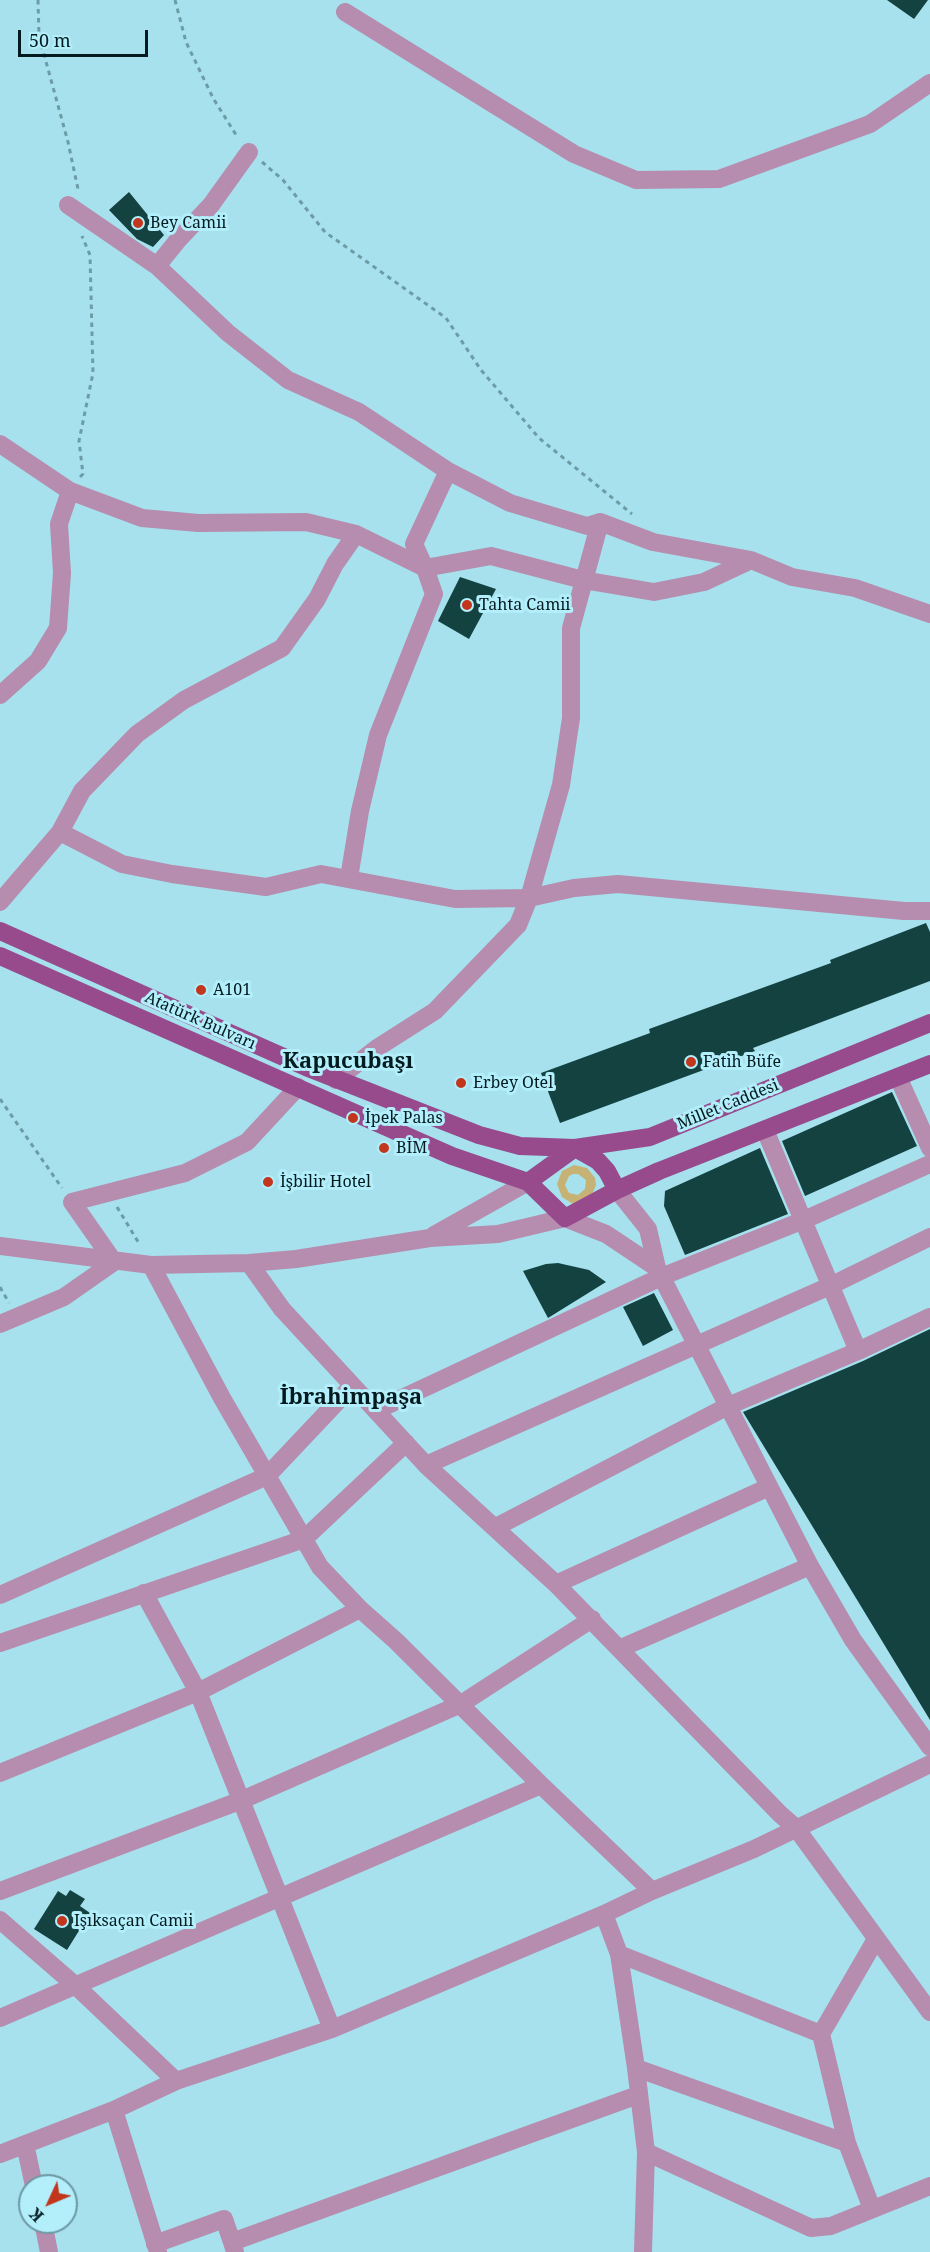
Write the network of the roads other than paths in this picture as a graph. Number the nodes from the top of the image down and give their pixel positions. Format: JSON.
{"nodes":[{"id":1,"x":345,"y":12,"type":"dead end"},
{"id":2,"x":930,"y":83,"type":"edge"},
{"id":3,"x":249,"y":152,"type":"road end"},
{"id":4,"x":68,"y":205,"type":"road end"},
{"id":5,"x":157,"y":266,"type":"junction"},
{"id":6,"x":0,"y":444,"type":"edge"},
{"id":7,"x":448,"y":471,"type":"junction"},
{"id":8,"x":70,"y":491,"type":"junction"},
{"id":9,"x":600,"y":522,"type":"junction"},
{"id":10,"x":356,"y":534,"type":"junction"},
{"id":11,"x":751,"y":560,"type":"junction"},
{"id":12,"x":425,"y":568,"type":"junction"},
{"id":13,"x":583,"y":580,"type":"junction"},
{"id":14,"x":930,"y":614,"type":"edge"},
{"id":15,"x":0,"y":695,"type":"edge"},
{"id":16,"x":60,"y":832,"type":"junction"},
{"id":17,"x":349,"y":878,"type":"junction"},
{"id":18,"x":529,"y":898,"type":"junction"},
{"id":19,"x":0,"y":902,"type":"edge"},
{"id":20,"x":930,"y":910,"type":"edge"},
{"id":21,"x":0,"y":931,"type":"edge"},
{"id":22,"x":0,"y":956,"type":"edge"},
{"id":23,"x":930,"y":1023,"type":"edge"},
{"id":24,"x":930,"y":1064,"type":"edge"},
{"id":25,"x":898,"y":1077,"type":"junction"},
{"id":26,"x":336,"y":1080,"type":"junction"},
{"id":27,"x":298,"y":1087,"type":"junction"},
{"id":28,"x":765,"y":1130,"type":"junction"},
{"id":29,"x":575,"y":1148,"type":"junction"},
{"id":30,"x":930,"y":1149,"type":"edge"},
{"id":31,"x":930,"y":1164,"type":"edge"},
{"id":32,"x":528,"y":1182,"type":"junction"},
{"id":33,"x":617,"y":1190,"type":"junction"},
{"id":34,"x":565,"y":1218,"type":"junction"},
{"id":35,"x":804,"y":1220,"type":"junction"},
{"id":36,"x":930,"y":1237,"type":"edge"},
{"id":37,"x":430,"y":1238,"type":"junction"},
{"id":38,"x":0,"y":1246,"type":"edge"},
{"id":39,"x":114,"y":1262,"type":"junction"},
{"id":40,"x":249,"y":1263,"type":"junction"},
{"id":41,"x":151,"y":1265,"type":"junction"},
{"id":42,"x":659,"y":1272,"type":"junction"},
{"id":43,"x":832,"y":1285,"type":"junction"},
{"id":44,"x":930,"y":1317,"type":"edge"},
{"id":45,"x":0,"y":1324,"type":"edge"},
{"id":46,"x":696,"y":1345,"type":"junction"},
{"id":47,"x":858,"y":1351,"type":"junction"},
{"id":48,"x":352,"y":1386,"type":"junction"},
{"id":49,"x":728,"y":1406,"type":"junction"},
{"id":50,"x":377,"y":1410,"type":"junction"},
{"id":51,"x":406,"y":1443,"type":"junction"},
{"id":52,"x":426,"y":1465,"type":"junction"},
{"id":53,"x":267,"y":1476,"type":"junction"},
{"id":54,"x":769,"y":1487,"type":"junction"},
{"id":55,"x":496,"y":1527,"type":"junction"},
{"id":56,"x":304,"y":1539,"type":"junction"},
{"id":57,"x":810,"y":1566,"type":"junction"},
{"id":58,"x":556,"y":1584,"type":"junction"},
{"id":59,"x":144,"y":1593,"type":"junction"},
{"id":60,"x":0,"y":1595,"type":"edge"},
{"id":61,"x":360,"y":1609,"type":"junction"},
{"id":62,"x":592,"y":1619,"type":"junction"},
{"id":63,"x":0,"y":1643,"type":"edge"},
{"id":64,"x":621,"y":1648,"type":"junction"},
{"id":65,"x":198,"y":1692,"type":"junction"},
{"id":66,"x":461,"y":1704,"type":"junction"},
{"id":67,"x":930,"y":1747,"type":"edge"},
{"id":68,"x":930,"y":1764,"type":"edge"},
{"id":69,"x":0,"y":1773,"type":"edge"},
{"id":70,"x":541,"y":1785,"type":"junction"},
{"id":71,"x":242,"y":1800,"type":"junction"},
{"id":72,"x":796,"y":1828,"type":"junction"},
{"id":73,"x":0,"y":1891,"type":"edge"},
{"id":74,"x":652,"y":1891,"type":"junction"},
{"id":75,"x":279,"y":1896,"type":"junction"},
{"id":76,"x":604,"y":1914,"type":"junction"},
{"id":77,"x":0,"y":1920,"type":"edge"},
{"id":78,"x":876,"y":1939,"type":"junction"},
{"id":79,"x":619,"y":1954,"type":"junction"},
{"id":80,"x":76,"y":1986,"type":"junction"},
{"id":81,"x":930,"y":2012,"type":"edge"},
{"id":82,"x":0,"y":2018,"type":"edge"},
{"id":83,"x":332,"y":2029,"type":"junction"},
{"id":84,"x":821,"y":2034,"type":"junction"},
{"id":85,"x":636,"y":2068,"type":"junction"},
{"id":86,"x":176,"y":2081,"type":"junction"},
{"id":87,"x":638,"y":2095,"type":"junction"},
{"id":88,"x":114,"y":2110,"type":"junction"},
{"id":89,"x":847,"y":2142,"type":"junction"},
{"id":90,"x":25,"y":2144,"type":"junction"},
{"id":91,"x":646,"y":2152,"type":"junction"},
{"id":92,"x":0,"y":2154,"type":"edge"},
{"id":93,"x":31,"y":2174,"type":"edge"},
{"id":94,"x":930,"y":2186,"type":"edge"},
{"id":95,"x":872,"y":2209,"type":"junction"},
{"id":96,"x":45,"y":2234,"type":"edge"},
{"id":97,"x":234,"y":2247,"type":"edge"},
{"id":98,"x":157,"y":2248,"type":"edge"},
{"id":99,"x":49,"y":2252,"type":"edge"},
{"id":100,"x":643,"y":2252,"type":"edge"},
{"id":101,"x":650,"y":2252,"type":"edge"}],
"edges":[{"from":1,"to":2,"type":"street"},
{"from":3,"to":5,"type":"street"},
{"from":4,"to":5,"type":"street"},
{"from":5,"to":7,"type":"street"},
{"from":6,"to":8,"type":"street"},
{"from":7,"to":9,"type":"street"},
{"from":7,"to":12,"type":"street"},
{"from":8,"to":10,"type":"street"},
{"from":8,"to":15,"type":"street"},
{"from":9,"to":11,"type":"street"},
{"from":9,"to":13,"type":"street"},
{"from":10,"to":12,"type":"street"},
{"from":10,"to":16,"type":"street"},
{"from":11,"to":13,"type":"street"},
{"from":11,"to":14,"type":"street"},
{"from":12,"to":13,"type":"street"},
{"from":12,"to":17,"type":"street"},
{"from":13,"to":18,"type":"street"},
{"from":16,"to":17,"type":"street"},
{"from":16,"to":19,"type":"street"},
{"from":17,"to":18,"type":"street"},
{"from":18,"to":20,"type":"street"},
{"from":18,"to":26,"type":"street"},
{"from":21,"to":26,"type":"main road","name":"Atatürk Bulvarı"},
{"from":22,"to":27,"type":"main road","name":"Atatürk Bulvarı"},
{"from":23,"to":29,"type":"main road","name":"Millet Caddesi"},
{"from":24,"to":25,"type":"main road"},
{"from":25,"to":28,"type":"main road"},
{"from":25,"to":30,"type":"street"},
{"from":26,"to":29,"type":"main road","name":"Atatürk Bulvarı"},
{"from":27,"to":32,"type":"main road","name":"Atatürk Bulvarı"},
{"from":27,"to":39,"type":"street"},
{"from":28,"to":33,"type":"main road"},
{"from":28,"to":35,"type":"street"},
{"from":29,"to":32,"type":"main road","name":"Millet Caddesi"},
{"from":29,"to":33,"type":"main road"},
{"from":31,"to":35,"type":"street"},
{"from":32,"to":34,"type":"main road"},
{"from":32,"to":37,"type":"street"},
{"from":33,"to":34,"type":"main road"},
{"from":33,"to":42,"type":"street"},
{"from":34,"to":37,"type":"street"},
{"from":34,"to":42,"type":"street"},
{"from":35,"to":42,"type":"street"},
{"from":35,"to":43,"type":"street"},
{"from":36,"to":43,"type":"street"},
{"from":37,"to":40,"type":"street"},
{"from":38,"to":39,"type":"street"},
{"from":39,"to":41,"type":"street"},
{"from":39,"to":45,"type":"street"},
{"from":40,"to":41,"type":"street"},
{"from":40,"to":48,"type":"street"},
{"from":41,"to":53,"type":"street"},
{"from":42,"to":46,"type":"street"},
{"from":42,"to":50,"type":"street"},
{"from":43,"to":46,"type":"street"},
{"from":43,"to":47,"type":"street"},
{"from":44,"to":47,"type":"street"},
{"from":46,"to":49,"type":"street"},
{"from":46,"to":52,"type":"street"},
{"from":47,"to":49,"type":"street"},
{"from":48,"to":50,"type":"street"},
{"from":48,"to":53,"type":"street"},
{"from":49,"to":54,"type":"street"},
{"from":49,"to":55,"type":"street"},
{"from":50,"to":51,"type":"street"},
{"from":51,"to":52,"type":"street"},
{"from":51,"to":56,"type":"street"},
{"from":52,"to":55,"type":"street"},
{"from":53,"to":56,"type":"street"},
{"from":53,"to":60,"type":"street"},
{"from":54,"to":57,"type":"street"},
{"from":54,"to":58,"type":"street"},
{"from":55,"to":58,"type":"street"},
{"from":56,"to":59,"type":"street"},
{"from":56,"to":61,"type":"street"},
{"from":57,"to":64,"type":"street"},
{"from":57,"to":67,"type":"street"},
{"from":58,"to":62,"type":"street"},
{"from":59,"to":63,"type":"street"},
{"from":59,"to":65,"type":"street"},
{"from":61,"to":65,"type":"street"},
{"from":61,"to":66,"type":"street"},
{"from":62,"to":64,"type":"street"},
{"from":62,"to":66,"type":"street"},
{"from":64,"to":72,"type":"street"},
{"from":65,"to":69,"type":"street"},
{"from":65,"to":71,"type":"street"},
{"from":66,"to":70,"type":"street"},
{"from":66,"to":71,"type":"street"},
{"from":68,"to":72,"type":"street"},
{"from":70,"to":74,"type":"street"},
{"from":70,"to":75,"type":"street"},
{"from":71,"to":73,"type":"street"},
{"from":71,"to":75,"type":"street"},
{"from":72,"to":74,"type":"street"},
{"from":72,"to":78,"type":"street"},
{"from":74,"to":76,"type":"street"},
{"from":75,"to":80,"type":"street"},
{"from":75,"to":83,"type":"street"},
{"from":76,"to":79,"type":"street"},
{"from":76,"to":83,"type":"street"},
{"from":77,"to":80,"type":"street"},
{"from":78,"to":81,"type":"street"},
{"from":78,"to":84,"type":"street"},
{"from":79,"to":84,"type":"street"},
{"from":79,"to":85,"type":"street"},
{"from":80,"to":82,"type":"street"},
{"from":80,"to":86,"type":"street"},
{"from":83,"to":86,"type":"street"},
{"from":84,"to":89,"type":"street"},
{"from":85,"to":87,"type":"street"},
{"from":85,"to":89,"type":"street"},
{"from":86,"to":88,"type":"street"},
{"from":87,"to":91,"type":"street"},
{"from":87,"to":97,"type":"street"},
{"from":88,"to":90,"type":"street"},
{"from":88,"to":98,"type":"street"},
{"from":89,"to":95,"type":"street"},
{"from":90,"to":92,"type":"street"},
{"from":90,"to":93,"type":"street"},
{"from":91,"to":95,"type":"street"},
{"from":91,"to":100,"type":"street"},
{"from":94,"to":95,"type":"street"},
{"from":96,"to":99,"type":"street"},
{"from":97,"to":98,"type":"street"},
{"from":100,"to":101,"type":"street"}]}
